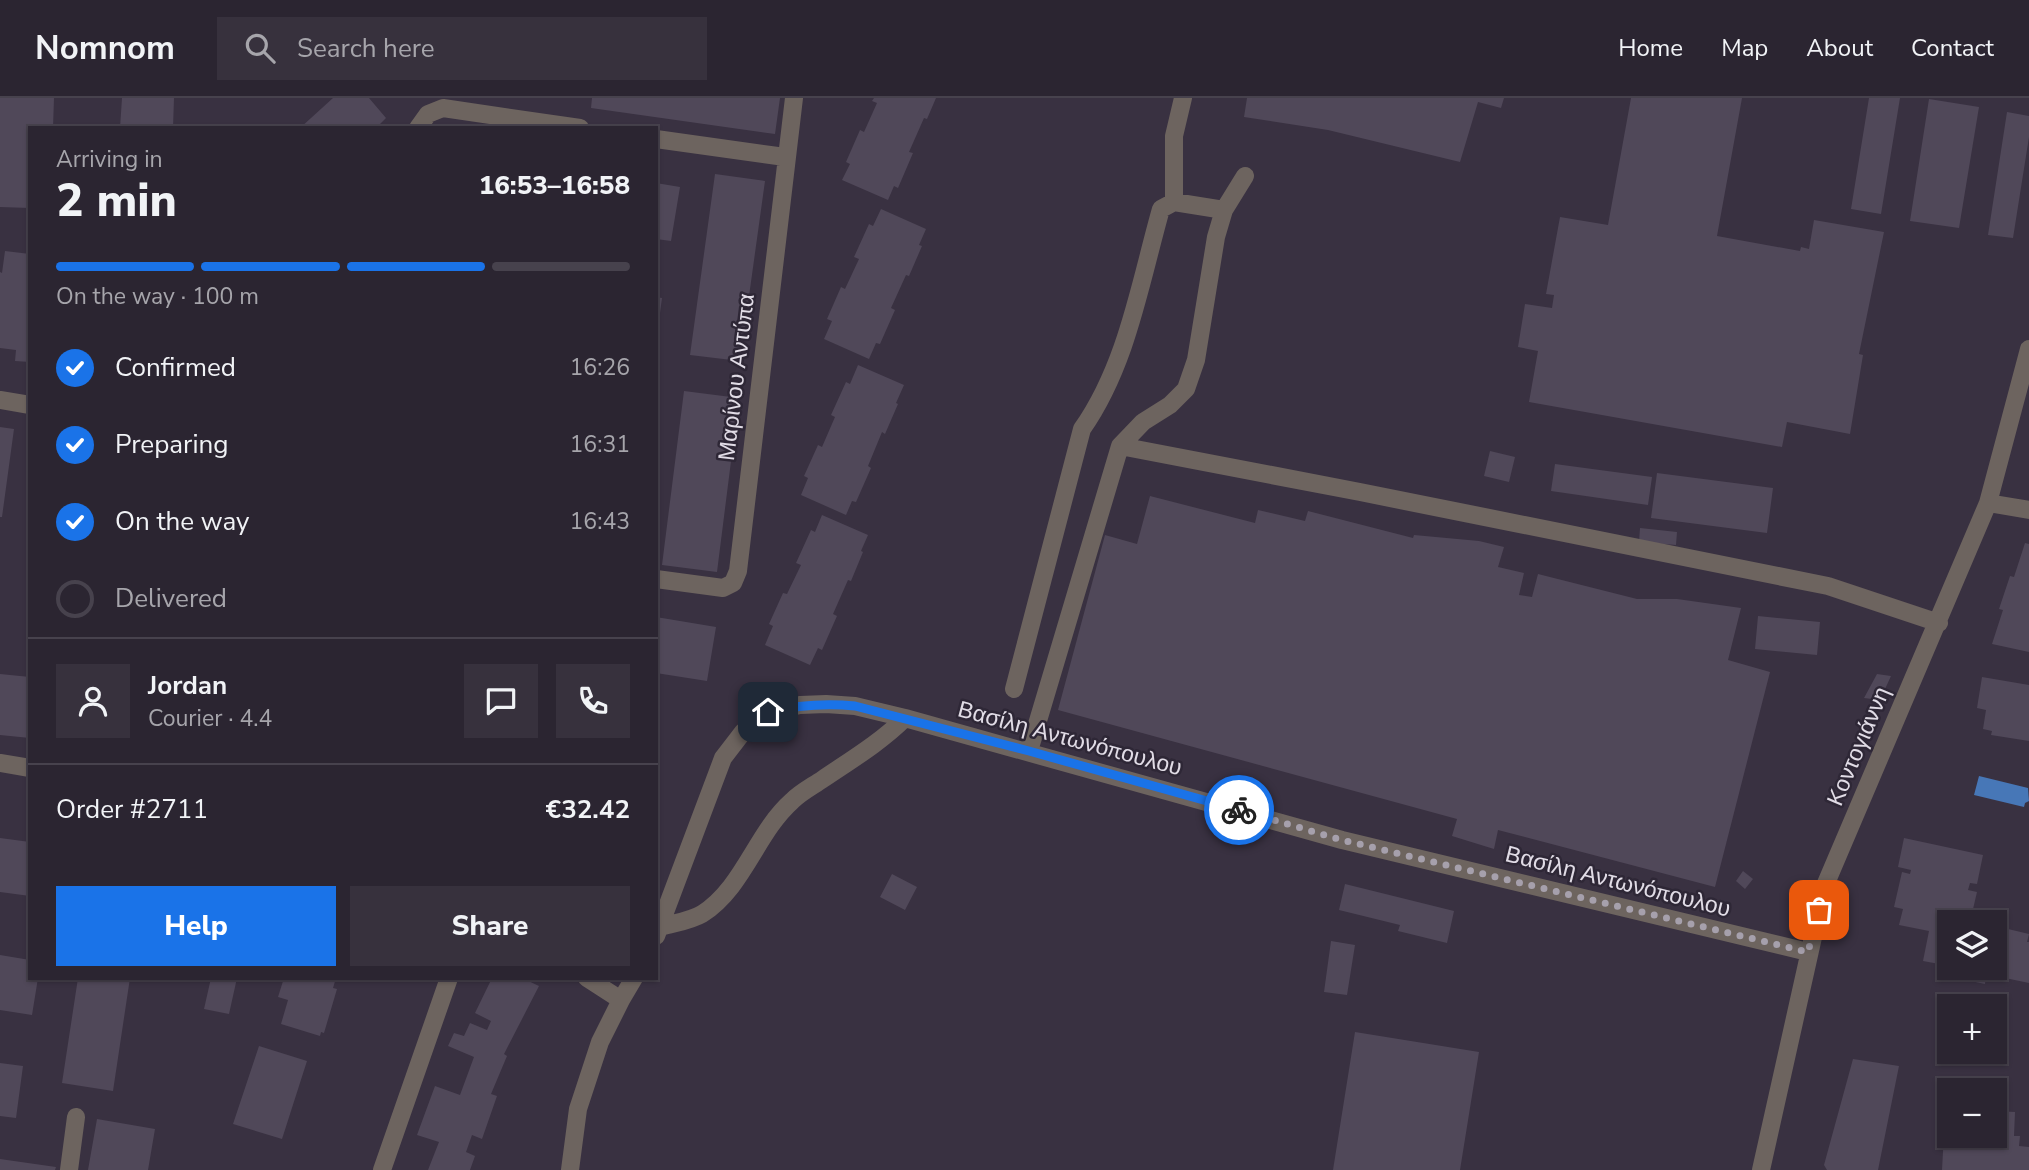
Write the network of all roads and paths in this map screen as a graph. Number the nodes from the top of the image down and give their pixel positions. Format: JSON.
{"nodes":[{"id":1,"x":793,"y":98,"type":"edge"},
{"id":2,"x":1183,"y":98,"type":"edge"},
{"id":3,"x":419,"y":126,"type":"edge"},
{"id":4,"x":566,"y":126,"type":"edge"},
{"id":5,"x":658,"y":138,"type":"edge"},
{"id":6,"x":785,"y":157,"type":"junction"},
{"id":7,"x":1245,"y":176,"type":"dead end"},
{"id":8,"x":1174,"y":201,"type":"junction"},
{"id":9,"x":1224,"y":210,"type":"junction"},
{"id":10,"x":2029,"y":349,"type":"edge"},
{"id":11,"x":0,"y":400,"type":"edge"},
{"id":12,"x":28,"y":405,"type":"edge"},
{"id":13,"x":1119,"y":446,"type":"junction"},
{"id":14,"x":1988,"y":503,"type":"junction"},
{"id":15,"x":2029,"y":510,"type":"edge"},
{"id":16,"x":658,"y":579,"type":"edge"},
{"id":17,"x":1939,"y":623,"type":"junction"},
{"id":18,"x":1014,"y":689,"type":"dead end"},
{"id":19,"x":905,"y":718,"type":"junction"},
{"id":20,"x":1029,"y":751,"type":"junction"},
{"id":21,"x":0,"y":764,"type":"edge"},
{"id":22,"x":28,"y":768,"type":"edge"},
{"id":23,"x":658,"y":931,"type":"edge"},
{"id":24,"x":1808,"y":952,"type":"junction"},
{"id":25,"x":448,"y":980,"type":"edge"},
{"id":26,"x":590,"y":980,"type":"edge"},
{"id":27,"x":633,"y":980,"type":"edge"},
{"id":28,"x":621,"y":1000,"type":"junction"},
{"id":29,"x":75,"y":1117,"type":"dead end"},
{"id":30,"x":69,"y":1170,"type":"edge"},
{"id":31,"x":382,"y":1170,"type":"edge"},
{"id":32,"x":570,"y":1170,"type":"edge"},
{"id":33,"x":1762,"y":1170,"type":"edge"}],
"edges":[{"from":1,"to":6,"type":"street","name":"Μαρίνου Αντύπα"},
{"from":2,"to":8,"type":"street"},
{"from":3,"to":4,"type":"street"},
{"from":5,"to":6,"type":"street"},
{"from":6,"to":16,"type":"street","name":"Μαρίνου Αντύπα"},
{"from":7,"to":9,"type":"street"},
{"from":8,"to":9,"type":"street"},
{"from":8,"to":18,"type":"street"},
{"from":9,"to":13,"type":"street"},
{"from":10,"to":14,"type":"street","name":"Κοντογιάννη"},
{"from":11,"to":12,"type":"street"},
{"from":13,"to":17,"type":"street"},
{"from":13,"to":20,"type":"street"},
{"from":14,"to":15,"type":"street"},
{"from":14,"to":17,"type":"street","name":"Κοντογιάννη"},
{"from":17,"to":24,"type":"street","name":"Κοντογιάννη"},
{"from":19,"to":20,"type":"street","name":"Βασίλη Αντωνόπουλου"},
{"from":19,"to":23,"type":"street"},
{"from":19,"to":23,"type":"street","name":"Βασίλη Αντωνόπουλου"},
{"from":20,"to":24,"type":"street","name":"Βασίλη Αντωνόπουλου"},
{"from":21,"to":22,"type":"street"},
{"from":24,"to":33,"type":"street","name":"Κοντογιάννη"},
{"from":25,"to":31,"type":"street"},
{"from":26,"to":28,"type":"street"},
{"from":27,"to":28,"type":"street"},
{"from":28,"to":32,"type":"street"},
{"from":29,"to":30,"type":"street"}]}
